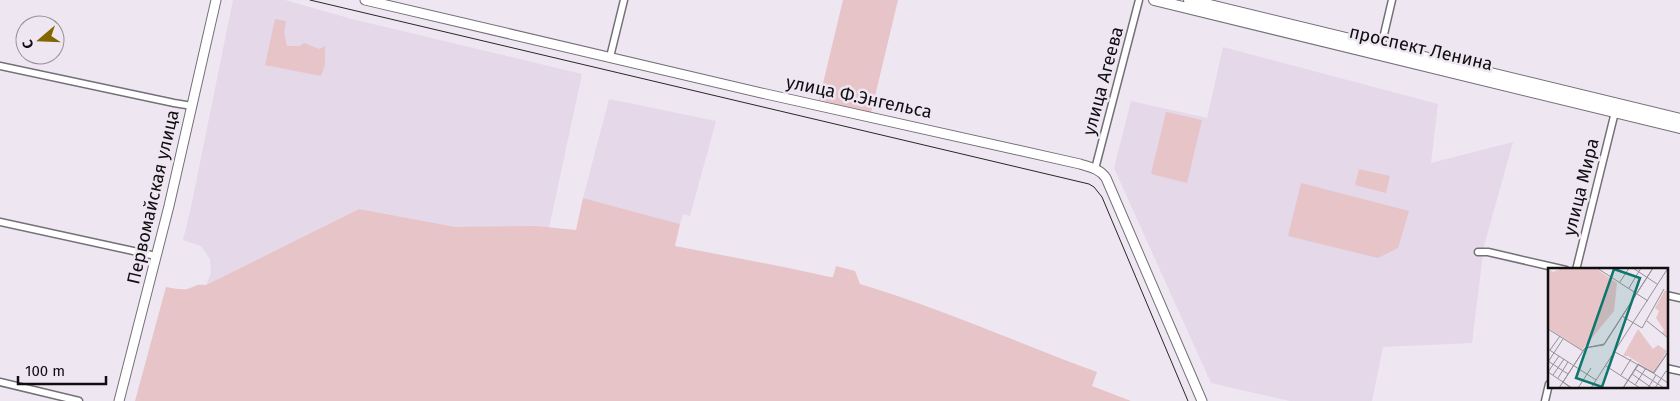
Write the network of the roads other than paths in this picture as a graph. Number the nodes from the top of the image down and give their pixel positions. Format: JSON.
{"nodes":[{"id":1,"x":216,"y":0,"type":"edge"},
{"id":2,"x":365,"y":0,"type":"edge"},
{"id":3,"x":624,"y":0,"type":"edge"},
{"id":4,"x":1139,"y":0,"type":"edge"},
{"id":5,"x":1154,"y":0,"type":"edge"},
{"id":6,"x":1189,"y":0,"type":"edge"},
{"id":7,"x":1392,"y":0,"type":"edge"},
{"id":8,"x":1380,"y":51,"type":"junction"},
{"id":9,"x":610,"y":57,"type":"junction"},
{"id":10,"x":0,"y":66,"type":"edge"},
{"id":11,"x":192,"y":106,"type":"junction"},
{"id":12,"x":1616,"y":108,"type":"junction"},
{"id":13,"x":1680,"y":119,"type":"edge"},
{"id":14,"x":1680,"y":128,"type":"edge"},
{"id":15,"x":1095,"y":169,"type":"junction"},
{"id":16,"x":0,"y":222,"type":"edge"},
{"id":17,"x":1478,"y":252,"type":"dead end"},
{"id":18,"x":156,"y":256,"type":"junction"},
{"id":19,"x":1557,"y":268,"type":"edge"},
{"id":20,"x":1576,"y":268,"type":"edge"},
{"id":21,"x":0,"y":382,"type":"edge"},
{"id":22,"x":1548,"y":388,"type":"edge"},
{"id":23,"x":80,"y":401,"type":"edge"},
{"id":24,"x":119,"y":401,"type":"edge"},
{"id":25,"x":1202,"y":401,"type":"edge"},
{"id":26,"x":1545,"y":401,"type":"edge"}],
"edges":[{"from":1,"to":11,"type":"street","name":"Первомайская улица"},
{"from":2,"to":9,"type":"street","name":"улица Ф.Энгельса"},
{"from":3,"to":9,"type":"street"},
{"from":4,"to":15,"type":"street","name":"улица Агеева"},
{"from":5,"to":8,"type":"main road","name":"проспект Ленина"},
{"from":6,"to":8,"type":"main road","name":"проспект Ленина"},
{"from":7,"to":8,"type":"street"},
{"from":8,"to":12,"type":"main road","name":"проспект Ленина"},
{"from":9,"to":15,"type":"street","name":"улица Ф.Энгельса"},
{"from":10,"to":11,"type":"street"},
{"from":11,"to":18,"type":"street","name":"Первомайская улица"},
{"from":12,"to":13,"type":"main road","name":"проспект Ленина"},
{"from":12,"to":14,"type":"main road","name":"проспект Ленина"},
{"from":12,"to":20,"type":"street","name":"улица Мира"},
{"from":15,"to":25,"type":"street"},
{"from":16,"to":18,"type":"street"},
{"from":17,"to":19,"type":"street"},
{"from":18,"to":24,"type":"street","name":"Первомайская улица"},
{"from":21,"to":23,"type":"street"},
{"from":22,"to":26,"type":"street"}]}
